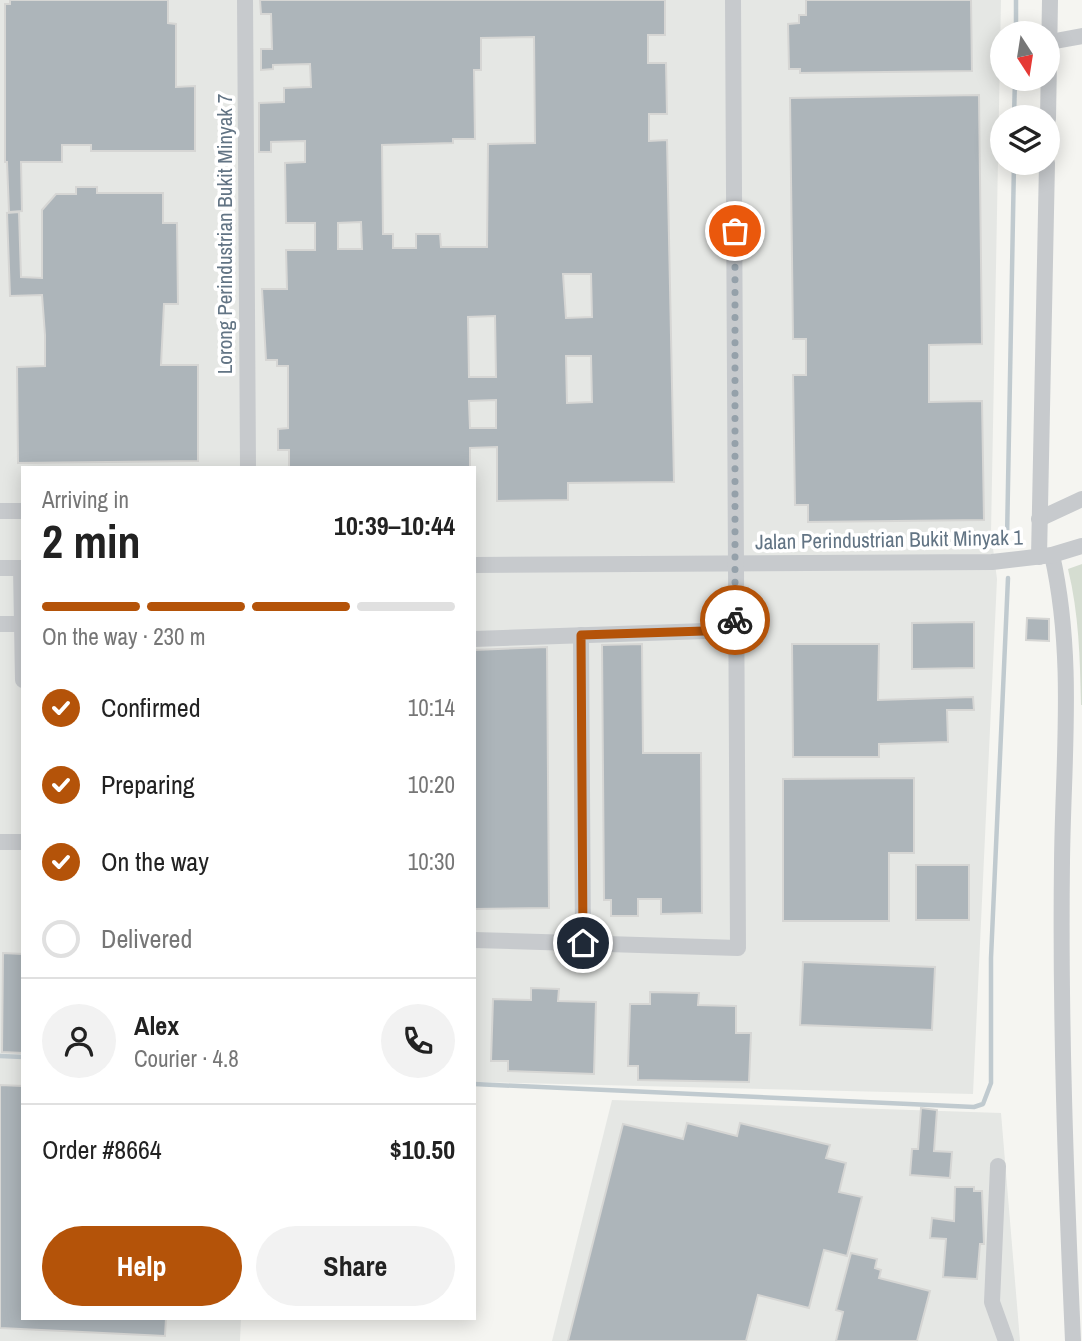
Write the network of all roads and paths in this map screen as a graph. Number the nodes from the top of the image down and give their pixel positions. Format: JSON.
{"nodes":[{"id":1,"x":245,"y":0,"type":"edge"},
{"id":2,"x":733,"y":0,"type":"edge"},
{"id":3,"x":1050,"y":0,"type":"edge"},
{"id":4,"x":1050,"y":21,"type":"edge"},
{"id":5,"x":1082,"y":36,"type":"edge"},
{"id":6,"x":1060,"y":41,"type":"edge"},
{"id":7,"x":1047,"y":175,"type":"edge"},
{"id":8,"x":248,"y":466,"type":"edge"},
{"id":9,"x":1082,"y":499,"type":"edge"},
{"id":10,"x":0,"y":511,"type":"edge"},
{"id":11,"x":21,"y":511,"type":"edge"},
{"id":12,"x":1040,"y":519,"type":"junction"},
{"id":13,"x":1082,"y":546,"type":"edge"},
{"id":14,"x":1045,"y":556,"type":"junction"},
{"id":15,"x":476,"y":565,"type":"edge"},
{"id":16,"x":735,"y":565,"type":"junction"},
{"id":17,"x":0,"y":568,"type":"edge"},
{"id":18,"x":21,"y":568,"type":"edge"},
{"id":19,"x":0,"y":624,"type":"edge"},
{"id":20,"x":21,"y":624,"type":"edge"},
{"id":21,"x":735,"y":630,"type":"junction"},
{"id":22,"x":581,"y":635,"type":"junction"},
{"id":23,"x":476,"y":639,"type":"edge"},
{"id":24,"x":1074,"y":770,"type":"edge"},
{"id":25,"x":0,"y":842,"type":"edge"},
{"id":26,"x":21,"y":842,"type":"edge"},
{"id":27,"x":476,"y":940,"type":"edge"},
{"id":28,"x":583,"y":943,"type":"junction"},
{"id":29,"x":1075,"y":1163,"type":"edge"},
{"id":30,"x":998,"y":1166,"type":"dead end"},
{"id":31,"x":1006,"y":1341,"type":"edge"},
{"id":32,"x":1073,"y":1341,"type":"edge"}],
"edges":[{"from":1,"to":8,"type":"street","name":"Lorong Perindustrian Bukit Minyak 7"},
{"from":2,"to":16,"type":"street"},
{"from":3,"to":4,"type":"street"},
{"from":5,"to":6,"type":"street"},
{"from":7,"to":12,"type":"street"},
{"from":9,"to":12,"type":"street"},
{"from":10,"to":11,"type":"street"},
{"from":12,"to":14,"type":"street"},
{"from":13,"to":14,"type":"street","name":"Jalan Perindustrian Bukit Minyak 1"},
{"from":14,"to":16,"type":"street","name":"Jalan Perindustrian Bukit Minyak 1"},
{"from":14,"to":24,"type":"street"},
{"from":15,"to":16,"type":"street","name":"Jalan Perindustrian Bukit Minyak 1"},
{"from":16,"to":21,"type":"street"},
{"from":17,"to":18,"type":"street"},
{"from":19,"to":20,"type":"street"},
{"from":21,"to":22,"type":"street"},
{"from":21,"to":28,"type":"street"},
{"from":22,"to":23,"type":"street"},
{"from":22,"to":28,"type":"street"},
{"from":24,"to":29,"type":"street"},
{"from":25,"to":26,"type":"street"},
{"from":27,"to":28,"type":"street"},
{"from":29,"to":32,"type":"street"},
{"from":30,"to":31,"type":"street"}]}
